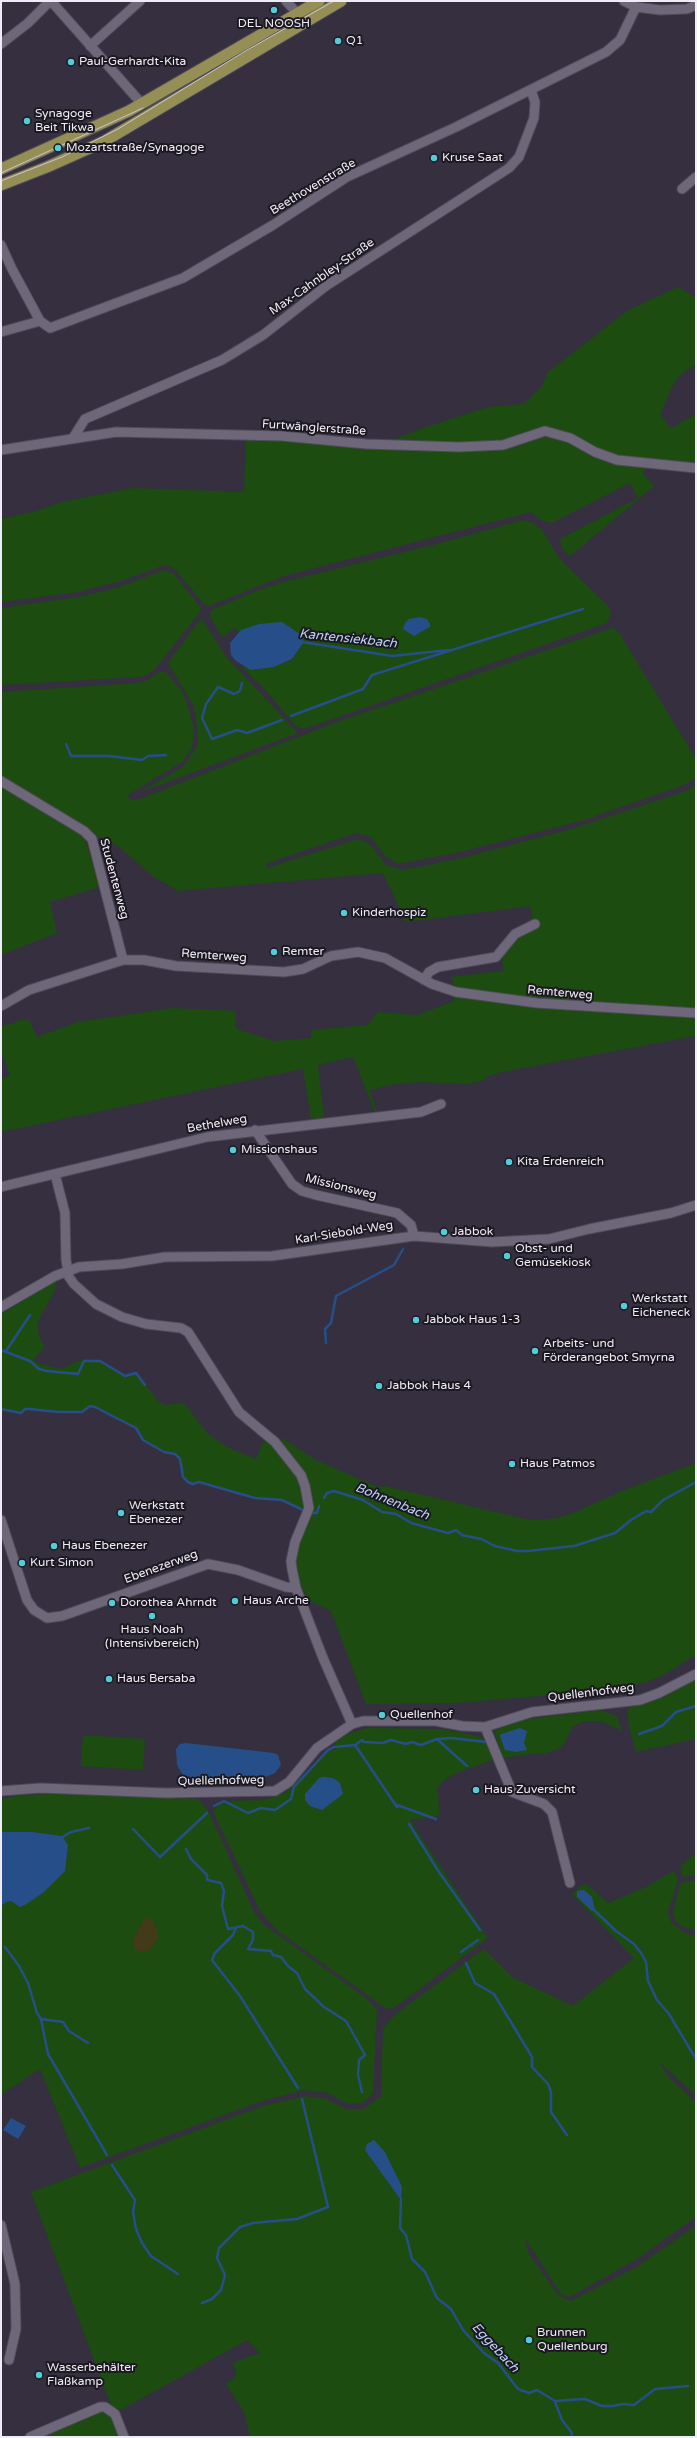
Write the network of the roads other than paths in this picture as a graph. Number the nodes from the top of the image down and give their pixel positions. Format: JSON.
{"nodes":[{"id":1,"x":50,"y":1,"type":"edge"},
{"id":2,"x":140,"y":1,"type":"edge"},
{"id":3,"x":286,"y":1,"type":"edge"},
{"id":4,"x":319,"y":1,"type":"edge"},
{"id":5,"x":341,"y":1,"type":"edge"},
{"id":6,"x":624,"y":1,"type":"edge"},
{"id":7,"x":696,"y":5,"type":"edge"},
{"id":8,"x":636,"y":7,"type":"junction"},
{"id":9,"x":299,"y":18,"type":"junction"},
{"id":10,"x":1,"y":44,"type":"edge"},
{"id":11,"x":90,"y":46,"type":"junction"},
{"id":12,"x":531,"y":90,"type":"junction"},
{"id":13,"x":142,"y":104,"type":"junction"},
{"id":14,"x":149,"y":116,"type":"junction"},
{"id":15,"x":1,"y":169,"type":"edge"},
{"id":16,"x":696,"y":176,"type":"edge"},
{"id":17,"x":1,"y":185,"type":"edge"},
{"id":18,"x":682,"y":189,"type":"dead end"},
{"id":19,"x":1,"y":245,"type":"edge"},
{"id":20,"x":40,"y":322,"type":"junction"},
{"id":21,"x":1,"y":332,"type":"edge"},
{"id":22,"x":73,"y":438,"type":"junction"},
{"id":23,"x":1,"y":450,"type":"edge"},
{"id":24,"x":696,"y":468,"type":"edge"},
{"id":25,"x":1,"y":781,"type":"edge"},
{"id":26,"x":535,"y":924,"type":"dead end"},
{"id":27,"x":124,"y":960,"type":"junction"},
{"id":28,"x":424,"y":980,"type":"junction"},
{"id":29,"x":1,"y":1006,"type":"edge"},
{"id":30,"x":696,"y":1013,"type":"edge"},
{"id":31,"x":441,"y":1104,"type":"dead end"},
{"id":32,"x":255,"y":1130,"type":"junction"},
{"id":33,"x":56,"y":1174,"type":"junction"},
{"id":34,"x":1,"y":1187,"type":"edge"},
{"id":35,"x":696,"y":1205,"type":"edge"},
{"id":36,"x":414,"y":1236,"type":"junction"},
{"id":37,"x":68,"y":1271,"type":"junction"},
{"id":38,"x":1,"y":1307,"type":"edge"},
{"id":39,"x":1,"y":1520,"type":"edge"},
{"id":40,"x":296,"y":1588,"type":"junction"},
{"id":41,"x":696,"y":1674,"type":"edge"},
{"id":42,"x":352,"y":1724,"type":"junction"},
{"id":43,"x":485,"y":1727,"type":"junction"},
{"id":44,"x":1,"y":1791,"type":"edge"},
{"id":45,"x":570,"y":1883,"type":"dead end"},
{"id":46,"x":1,"y":2225,"type":"edge"},
{"id":47,"x":9,"y":2360,"type":"dead end"},
{"id":48,"x":30,"y":2437,"type":"edge"},
{"id":49,"x":124,"y":2437,"type":"edge"}],
"edges":[{"from":1,"to":10,"type":"street"},
{"from":1,"to":11,"type":"street"},
{"from":2,"to":11,"type":"street"},
{"from":3,"to":9,"type":"street"},
{"from":4,"to":9,"type":"main road"},
{"from":5,"to":9,"type":"main road"},
{"from":6,"to":8,"type":"street"},
{"from":7,"to":8,"type":"street"},
{"from":8,"to":12,"type":"street","name":"Beethovenstraße"},
{"from":9,"to":13,"type":"main road"},
{"from":9,"to":14,"type":"main road"},
{"from":11,"to":13,"type":"street"},
{"from":12,"to":20,"type":"street","name":"Beethovenstraße"},
{"from":12,"to":22,"type":"street","name":"Max-Cahnbley-Straße"},
{"from":13,"to":14,"type":"main road"},
{"from":13,"to":15,"type":"main road"},
{"from":14,"to":17,"type":"main road"},
{"from":16,"to":18,"type":"street"},
{"from":19,"to":20,"type":"street"},
{"from":20,"to":21,"type":"street","name":"Beethovenstraße"},
{"from":22,"to":23,"type":"street","name":"Furtwänglerstraße"},
{"from":22,"to":24,"type":"street","name":"Furtwänglerstraße"},
{"from":25,"to":27,"type":"street","name":"Studentenweg"},
{"from":26,"to":28,"type":"street"},
{"from":27,"to":28,"type":"street","name":"Remterweg"},
{"from":27,"to":29,"type":"street","name":"Remterweg"},
{"from":28,"to":30,"type":"street","name":"Remterweg"},
{"from":31,"to":32,"type":"street","name":"Bethelweg"},
{"from":32,"to":33,"type":"street","name":"Bethelweg"},
{"from":32,"to":36,"type":"street","name":"Missionsweg"},
{"from":33,"to":34,"type":"street","name":"Bethelweg"},
{"from":33,"to":37,"type":"street"},
{"from":35,"to":36,"type":"street","name":"Karl-Siebold-Weg"},
{"from":36,"to":37,"type":"street","name":"Karl-Siebold-Weg"},
{"from":37,"to":38,"type":"street","name":"Karl-Siebold-Weg"},
{"from":37,"to":40,"type":"street"},
{"from":39,"to":40,"type":"street","name":"Ebenezerweg"},
{"from":40,"to":42,"type":"street"},
{"from":41,"to":43,"type":"street","name":"Quellenhofweg"},
{"from":42,"to":43,"type":"street","name":"Quellenhofweg"},
{"from":42,"to":44,"type":"street","name":"Quellenhofweg"},
{"from":43,"to":45,"type":"street"},
{"from":46,"to":47,"type":"street"},
{"from":48,"to":49,"type":"street"}]}
